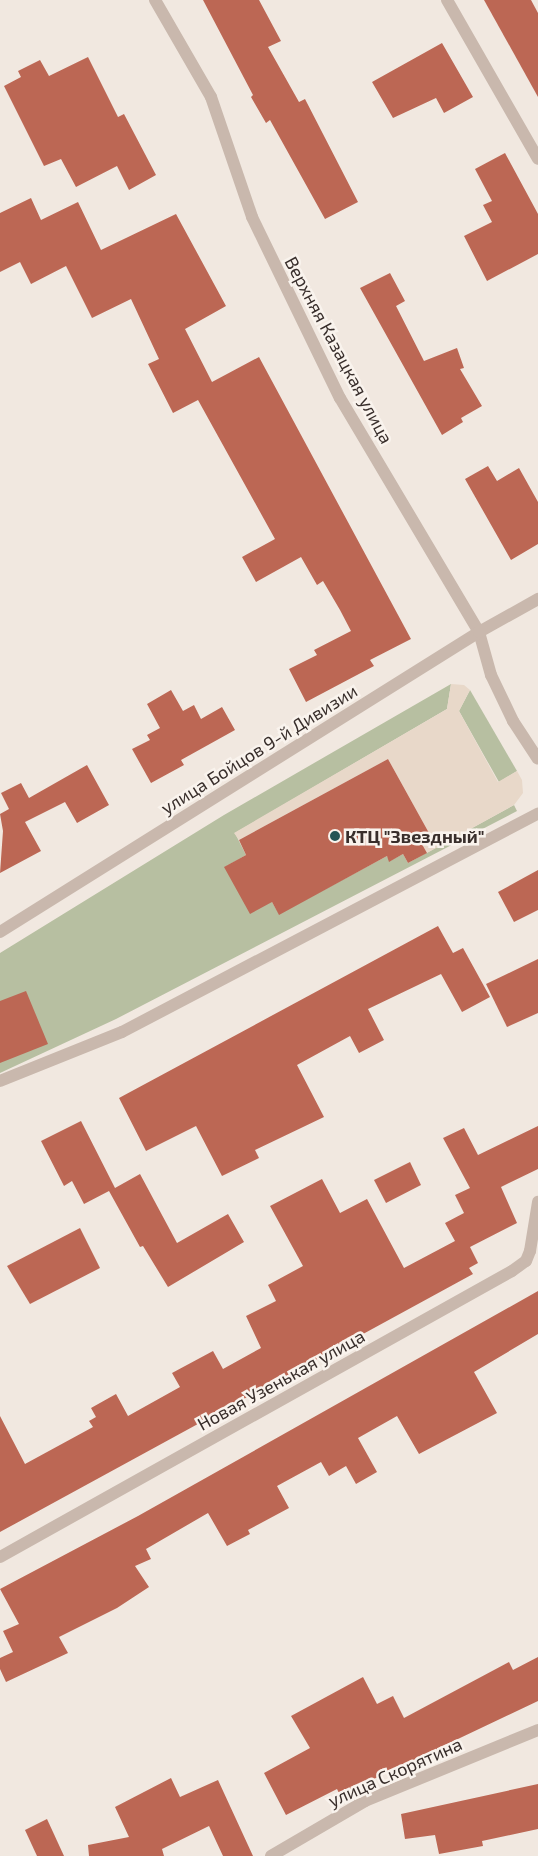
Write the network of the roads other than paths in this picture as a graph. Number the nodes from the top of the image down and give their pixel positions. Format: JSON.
{"nodes":[{"id":1,"x":155,"y":0,"type":"edge"},
{"id":2,"x":448,"y":0,"type":"edge"},
{"id":3,"x":538,"y":159,"type":"edge"},
{"id":4,"x":538,"y":599,"type":"edge"},
{"id":5,"x":479,"y":632,"type":"junction"},
{"id":6,"x":538,"y":760,"type":"edge"},
{"id":7,"x":538,"y":814,"type":"edge"},
{"id":8,"x":0,"y":932,"type":"edge"},
{"id":9,"x":0,"y":1081,"type":"edge"},
{"id":10,"x":538,"y":1202,"type":"edge"},
{"id":11,"x":0,"y":1557,"type":"edge"},
{"id":12,"x":538,"y":1730,"type":"edge"},
{"id":13,"x":271,"y":1856,"type":"edge"}],
"edges":[{"from":1,"to":5,"type":"street","name":"Верхняя Казацкая улица"},
{"from":2,"to":3,"type":"street"},
{"from":4,"to":5,"type":"street","name":"улица Бойцов 9-й Дивизии"},
{"from":5,"to":6,"type":"street","name":"Верхняя Казацкая улица"},
{"from":5,"to":8,"type":"street","name":"улица Бойцов 9-й Дивизии"},
{"from":7,"to":9,"type":"street"},
{"from":10,"to":11,"type":"street","name":"Новая Узенькая улица"},
{"from":12,"to":13,"type":"street","name":"улица Скорятина"}]}
